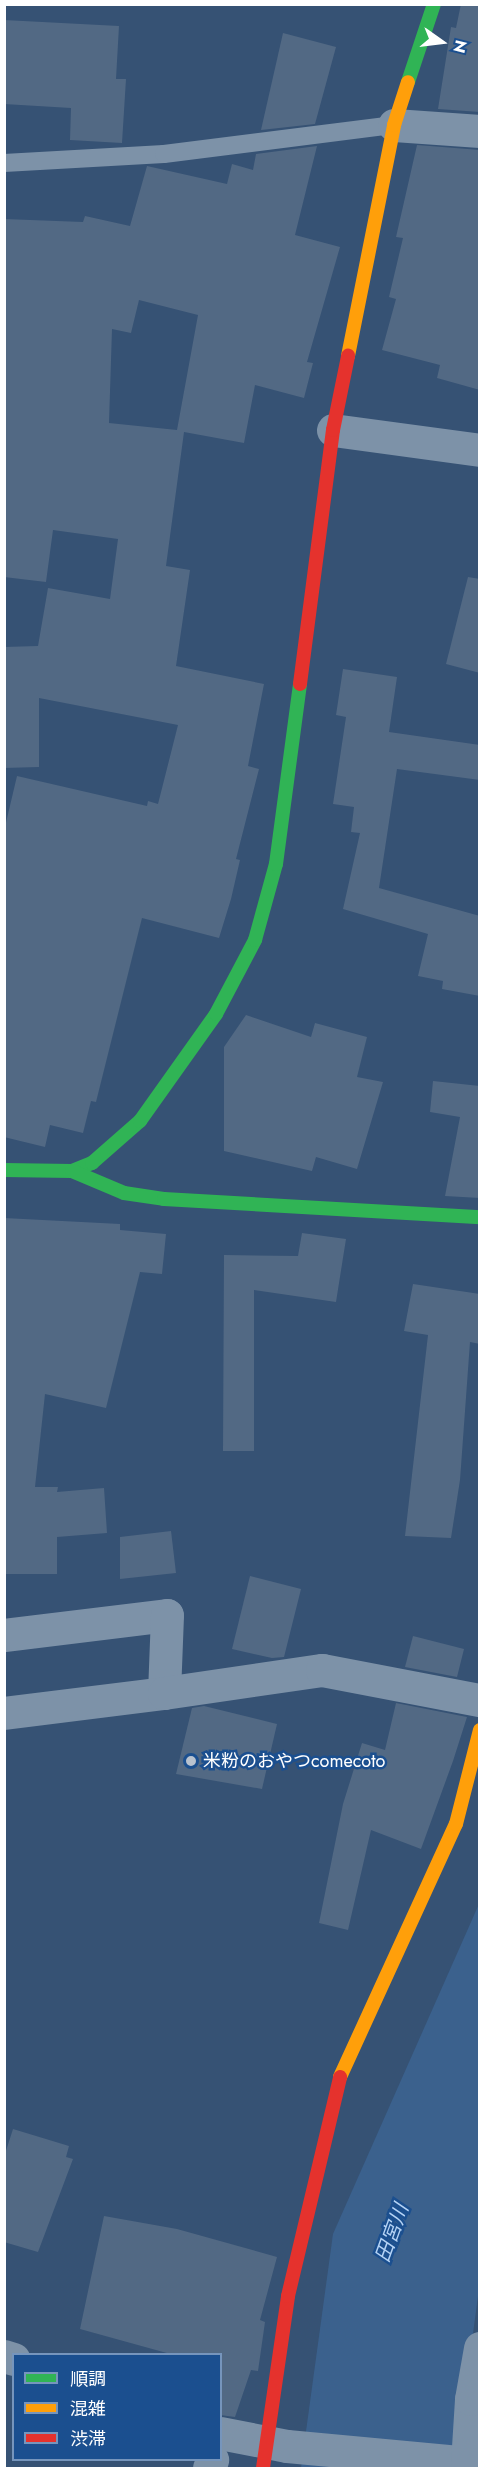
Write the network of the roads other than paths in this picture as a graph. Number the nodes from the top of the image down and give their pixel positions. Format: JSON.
{"nodes":[{"id":1,"x":434,"y":4,"type":"edge"},
{"id":2,"x":394,"y":125,"type":"junction"},
{"id":3,"x":480,"y":131,"type":"edge"},
{"id":4,"x":4,"y":163,"type":"edge"},
{"id":5,"x":333,"y":430,"type":"junction"},
{"id":6,"x":480,"y":450,"type":"edge"},
{"id":7,"x":4,"y":1170,"type":"edge"},
{"id":8,"x":72,"y":1171,"type":"junction"},
{"id":9,"x":480,"y":1217,"type":"edge"},
{"id":10,"x":4,"y":1635,"type":"edge"},
{"id":11,"x":164,"y":1693,"type":"junction"},
{"id":12,"x":480,"y":1700,"type":"edge"},
{"id":13,"x":4,"y":1713,"type":"edge"},
{"id":14,"x":480,"y":1731,"type":"edge"},
{"id":15,"x":480,"y":2348,"type":"edge"},
{"id":16,"x":222,"y":2434,"type":"edge"},
{"id":17,"x":271,"y":2452,"type":"edge"},
{"id":18,"x":473,"y":2464,"type":"edge"}],
"edges":[{"from":1,"to":2,"type":"street"},
{"from":2,"to":3,"type":"street"},
{"from":2,"to":4,"type":"lane"},
{"from":2,"to":5,"type":"street"},
{"from":5,"to":6,"type":"street"},
{"from":5,"to":8,"type":"street"},
{"from":7,"to":8,"type":"street"},
{"from":8,"to":9,"type":"street"},
{"from":10,"to":11,"type":"street"},
{"from":11,"to":12,"type":"street"},
{"from":11,"to":13,"type":"street"},
{"from":14,"to":17,"type":"street"},
{"from":15,"to":18,"type":"street"},
{"from":16,"to":17,"type":"street"},
{"from":17,"to":18,"type":"street"}]}
